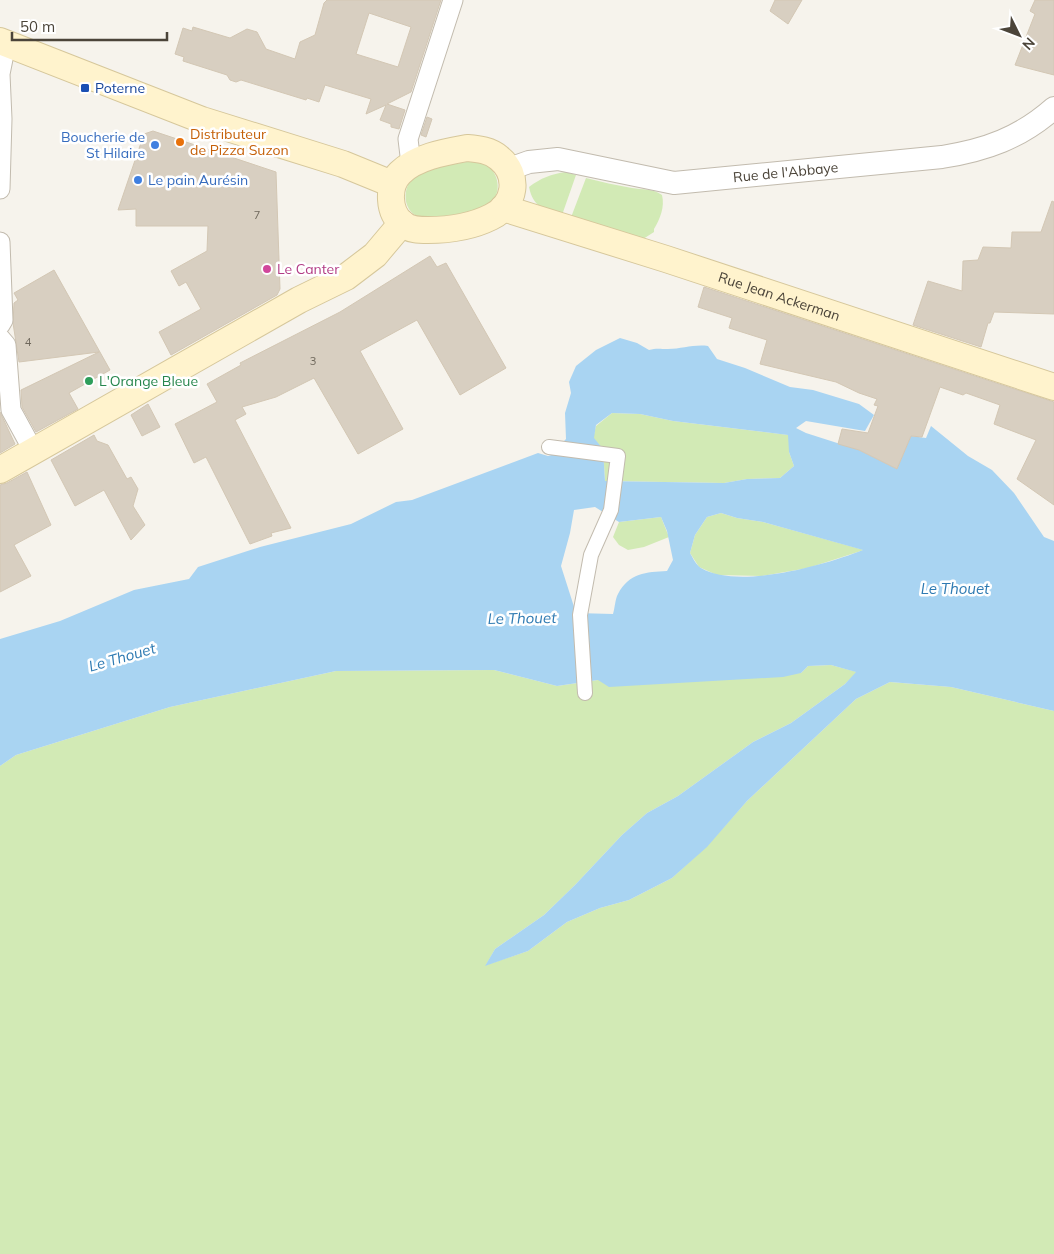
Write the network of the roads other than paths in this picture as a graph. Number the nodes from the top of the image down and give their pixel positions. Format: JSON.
{"nodes":[{"id":1,"x":453,"y":0,"type":"edge"},
{"id":2,"x":3,"y":43,"type":"edge"},
{"id":3,"x":1054,"y":108,"type":"edge"},
{"id":4,"x":411,"y":164,"type":"junction"},
{"id":5,"x":509,"y":169,"type":"junction"},
{"id":6,"x":392,"y":184,"type":"junction"},
{"id":7,"x":0,"y":189,"type":"edge"},
{"id":8,"x":503,"y":208,"type":"junction"},
{"id":9,"x":402,"y":224,"type":"junction"},
{"id":10,"x":0,"y":242,"type":"edge"},
{"id":11,"x":0,"y":325,"type":"edge"},
{"id":12,"x":0,"y":338,"type":"edge"},
{"id":13,"x":1054,"y":387,"type":"edge"},
{"id":14,"x":550,"y":447,"type":"dead end"},
{"id":15,"x":34,"y":452,"type":"junction"},
{"id":16,"x":0,"y":470,"type":"edge"},
{"id":17,"x":585,"y":693,"type":"dead end"}],
"edges":[{"from":1,"to":4,"type":"street"},
{"from":2,"to":6,"type":"main road"},
{"from":2,"to":7,"type":"street"},
{"from":3,"to":5,"type":"street","name":"Rue de l'Abbaye"},
{"from":4,"to":5,"type":"main road"},
{"from":4,"to":6,"type":"main road"},
{"from":5,"to":8,"type":"main road"},
{"from":6,"to":9,"type":"main road"},
{"from":8,"to":9,"type":"main road"},
{"from":8,"to":13,"type":"main road","name":"Rue Jean Ackerman"},
{"from":9,"to":15,"type":"main road"},
{"from":10,"to":11,"type":"street"},
{"from":12,"to":15,"type":"street"},
{"from":14,"to":17,"type":"street"},
{"from":15,"to":16,"type":"main road"}]}
